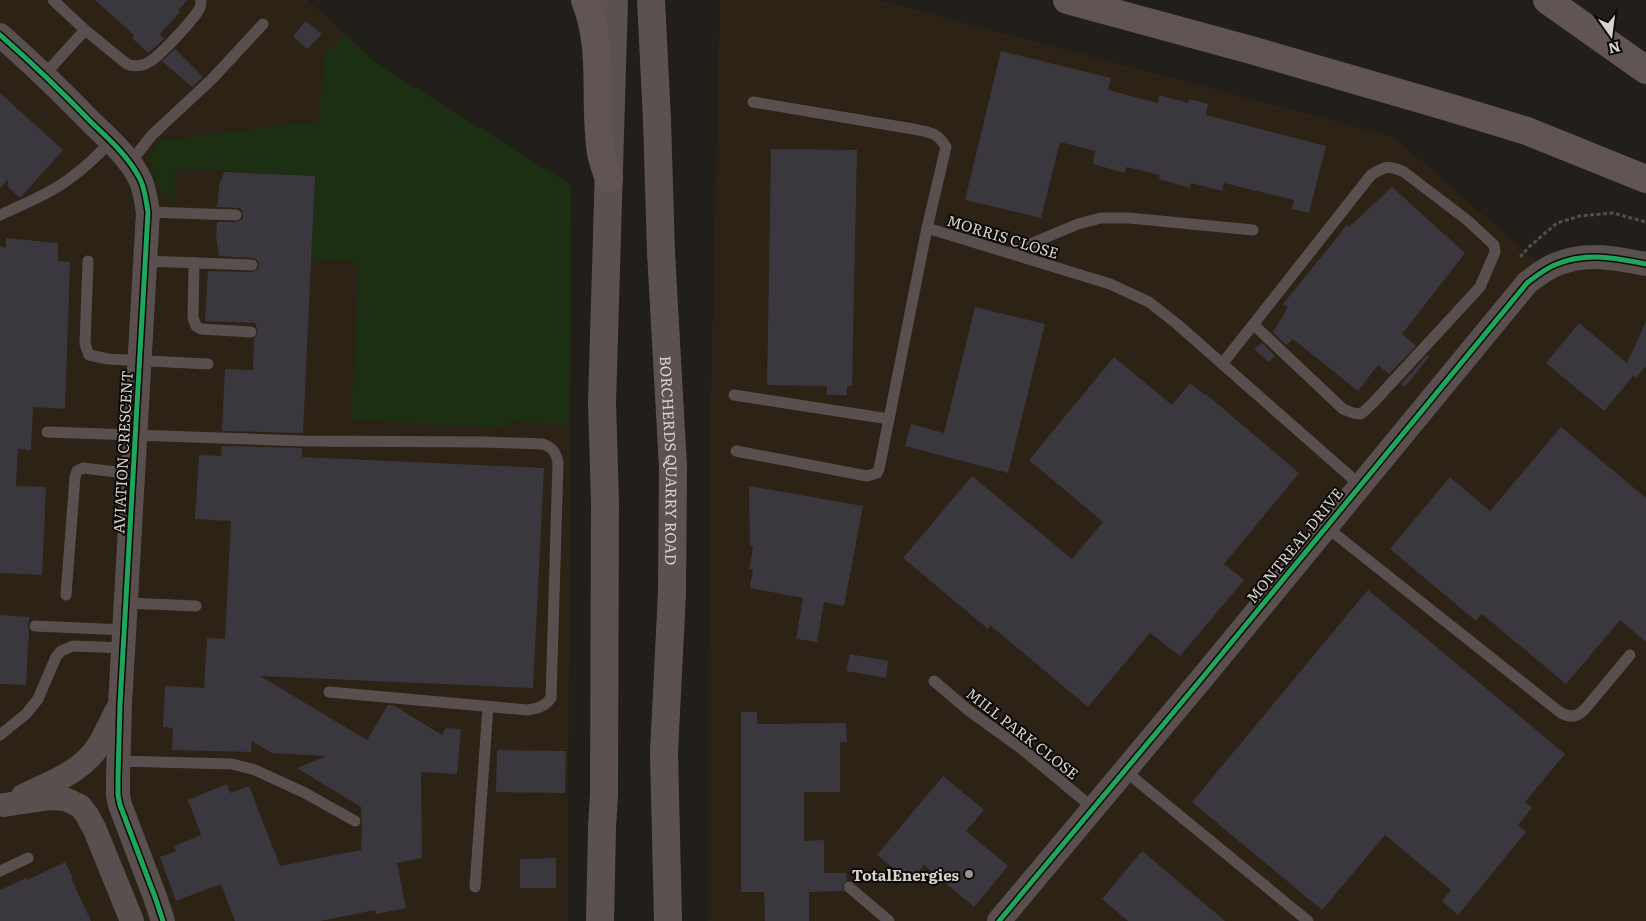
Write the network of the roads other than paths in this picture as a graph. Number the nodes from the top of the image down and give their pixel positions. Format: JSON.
{"nodes":[{"id":1,"x":53,"y":0,"type":"edge"},
{"id":2,"x":202,"y":0,"type":"edge"},
{"id":3,"x":586,"y":0,"type":"edge"},
{"id":4,"x":614,"y":0,"type":"edge"},
{"id":5,"x":651,"y":0,"type":"edge"},
{"id":6,"x":1067,"y":0,"type":"edge"},
{"id":7,"x":1546,"y":0,"type":"edge"},
{"id":8,"x":263,"y":24,"type":"dead end"},
{"id":9,"x":85,"y":30,"type":"junction"},
{"id":10,"x":0,"y":35,"type":"edge"},
{"id":11,"x":1646,"y":70,"type":"edge"},
{"id":12,"x":45,"y":74,"type":"junction"},
{"id":13,"x":753,"y":102,"type":"dead end"},
{"id":14,"x":111,"y":141,"type":"junction"},
{"id":15,"x":130,"y":163,"type":"junction"},
{"id":16,"x":609,"y":179,"type":"junction"},
{"id":17,"x":1646,"y":179,"type":"edge"},
{"id":18,"x":148,"y":212,"type":"junction"},
{"id":19,"x":0,"y":214,"type":"edge"},
{"id":20,"x":236,"y":215,"type":"dead end"},
{"id":21,"x":927,"y":228,"type":"junction"},
{"id":22,"x":1253,"y":230,"type":"dead end"},
{"id":23,"x":1009,"y":253,"type":"junction"},
{"id":24,"x":88,"y":261,"type":"dead end"},
{"id":25,"x":145,"y":261,"type":"junction"},
{"id":26,"x":194,"y":263,"type":"junction"},
{"id":27,"x":1646,"y":264,"type":"edge"},
{"id":28,"x":252,"y":265,"type":"dead end"},
{"id":29,"x":1254,"y":324,"type":"junction"},
{"id":30,"x":251,"y":332,"type":"dead end"},
{"id":31,"x":140,"y":360,"type":"junction"},
{"id":32,"x":208,"y":364,"type":"dead end"},
{"id":33,"x":1222,"y":364,"type":"junction"},
{"id":34,"x":734,"y":395,"type":"dead end"},
{"id":35,"x":889,"y":419,"type":"junction"},
{"id":36,"x":47,"y":432,"type":"dead end"},
{"id":37,"x":136,"y":435,"type":"junction"},
{"id":38,"x":736,"y":451,"type":"dead end"},
{"id":39,"x":134,"y":474,"type":"junction"},
{"id":40,"x":1360,"y":485,"type":"junction"},
{"id":41,"x":1326,"y":526,"type":"junction"},
{"id":42,"x":66,"y":595,"type":"dead end"},
{"id":43,"x":127,"y":603,"type":"junction"},
{"id":44,"x":196,"y":606,"type":"dead end"},
{"id":45,"x":35,"y":626,"type":"dead end"},
{"id":46,"x":124,"y":639,"type":"junction"},
{"id":47,"x":1630,"y":655,"type":"dead end"},
{"id":48,"x":934,"y":681,"type":"dead end"},
{"id":49,"x":329,"y":692,"type":"dead end"},
{"id":50,"x":120,"y":704,"type":"junction"},
{"id":51,"x":488,"y":706,"type":"junction"},
{"id":52,"x":0,"y":735,"type":"edge"},
{"id":53,"x":118,"y":761,"type":"junction"},
{"id":54,"x":1124,"y":770,"type":"junction"},
{"id":55,"x":2,"y":806,"type":"edge"},
{"id":56,"x":1093,"y":808,"type":"junction"},
{"id":57,"x":355,"y":821,"type":"dead end"},
{"id":58,"x":28,"y":858,"type":"dead end"},
{"id":59,"x":0,"y":871,"type":"edge"},
{"id":60,"x":475,"y":887,"type":"dead end"},
{"id":61,"x":849,"y":887,"type":"dead end"},
{"id":62,"x":132,"y":921,"type":"edge"},
{"id":63,"x":162,"y":921,"type":"edge"},
{"id":64,"x":600,"y":921,"type":"edge"},
{"id":65,"x":668,"y":921,"type":"edge"},
{"id":66,"x":889,"y":921,"type":"edge"},
{"id":67,"x":999,"y":921,"type":"edge"},
{"id":68,"x":1308,"y":921,"type":"edge"}],
"edges":[{"from":1,"to":9,"type":"lane"},
{"from":2,"to":9,"type":"lane"},
{"from":3,"to":16,"type":"highway"},
{"from":4,"to":16,"type":"main road"},
{"from":5,"to":65,"type":"main road","name":"BORCHERDS QUARRY ROAD"},
{"from":6,"to":17,"type":"highway"},
{"from":7,"to":11,"type":"highway"},
{"from":8,"to":15,"type":"lane"},
{"from":9,"to":12,"type":"lane"},
{"from":10,"to":12,"type":"street","name":"AVIATION CRESCENT"},
{"from":12,"to":14,"type":"street","name":"AVIATION CRESCENT"},
{"from":13,"to":21,"type":"lane"},
{"from":14,"to":15,"type":"street","name":"AVIATION CRESCENT"},
{"from":14,"to":19,"type":"lane"},
{"from":15,"to":18,"type":"street","name":"AVIATION CRESCENT"},
{"from":16,"to":64,"type":"main road"},
{"from":18,"to":20,"type":"lane"},
{"from":18,"to":25,"type":"street","name":"AVIATION CRESCENT"},
{"from":21,"to":23,"type":"lane","name":"MORRIS CLOSE"},
{"from":21,"to":35,"type":"lane","name":"MORRIS CLOSE"},
{"from":22,"to":23,"type":"lane"},
{"from":23,"to":33,"type":"lane","name":"MORRIS CLOSE"},
{"from":24,"to":31,"type":"lane"},
{"from":25,"to":26,"type":"lane"},
{"from":25,"to":31,"type":"street","name":"AVIATION CRESCENT"},
{"from":26,"to":28,"type":"lane"},
{"from":26,"to":30,"type":"lane"},
{"from":27,"to":40,"type":"street","name":"MONTREAL DRIVE"},
{"from":29,"to":29,"type":"lane"},
{"from":29,"to":33,"type":"lane"},
{"from":31,"to":32,"type":"lane"},
{"from":31,"to":37,"type":"street","name":"AVIATION CRESCENT"},
{"from":33,"to":40,"type":"lane","name":"MORRIS CLOSE"},
{"from":34,"to":35,"type":"lane"},
{"from":35,"to":38,"type":"lane","name":"MORRIS CLOSE"},
{"from":36,"to":37,"type":"lane"},
{"from":37,"to":39,"type":"street","name":"AVIATION CRESCENT"},
{"from":37,"to":51,"type":"lane"},
{"from":39,"to":42,"type":"lane"},
{"from":39,"to":43,"type":"street","name":"AVIATION CRESCENT"},
{"from":40,"to":41,"type":"street","name":"MONTREAL DRIVE"},
{"from":41,"to":47,"type":"lane"},
{"from":41,"to":54,"type":"street","name":"MONTREAL DRIVE"},
{"from":43,"to":44,"type":"lane"},
{"from":43,"to":46,"type":"street","name":"AVIATION CRESCENT"},
{"from":45,"to":46,"type":"lane"},
{"from":46,"to":50,"type":"street","name":"AVIATION CRESCENT"},
{"from":46,"to":52,"type":"lane"},
{"from":48,"to":56,"type":"lane","name":"MILL PARK CLOSE"},
{"from":49,"to":51,"type":"lane"},
{"from":50,"to":53,"type":"street","name":"AVIATION CRESCENT"},
{"from":50,"to":55,"type":"street","name":"AVIATION CRESCENT"},
{"from":51,"to":60,"type":"lane"},
{"from":53,"to":57,"type":"lane"},
{"from":53,"to":63,"type":"street","name":"AVIATION CRESCENT"},
{"from":54,"to":56,"type":"street","name":"MONTREAL DRIVE"},
{"from":54,"to":68,"type":"lane"},
{"from":55,"to":62,"type":"street","name":"AVIATION CRESCENT"},
{"from":56,"to":67,"type":"street","name":"MONTREAL DRIVE"},
{"from":58,"to":59,"type":"lane"},
{"from":61,"to":66,"type":"lane"}]}
